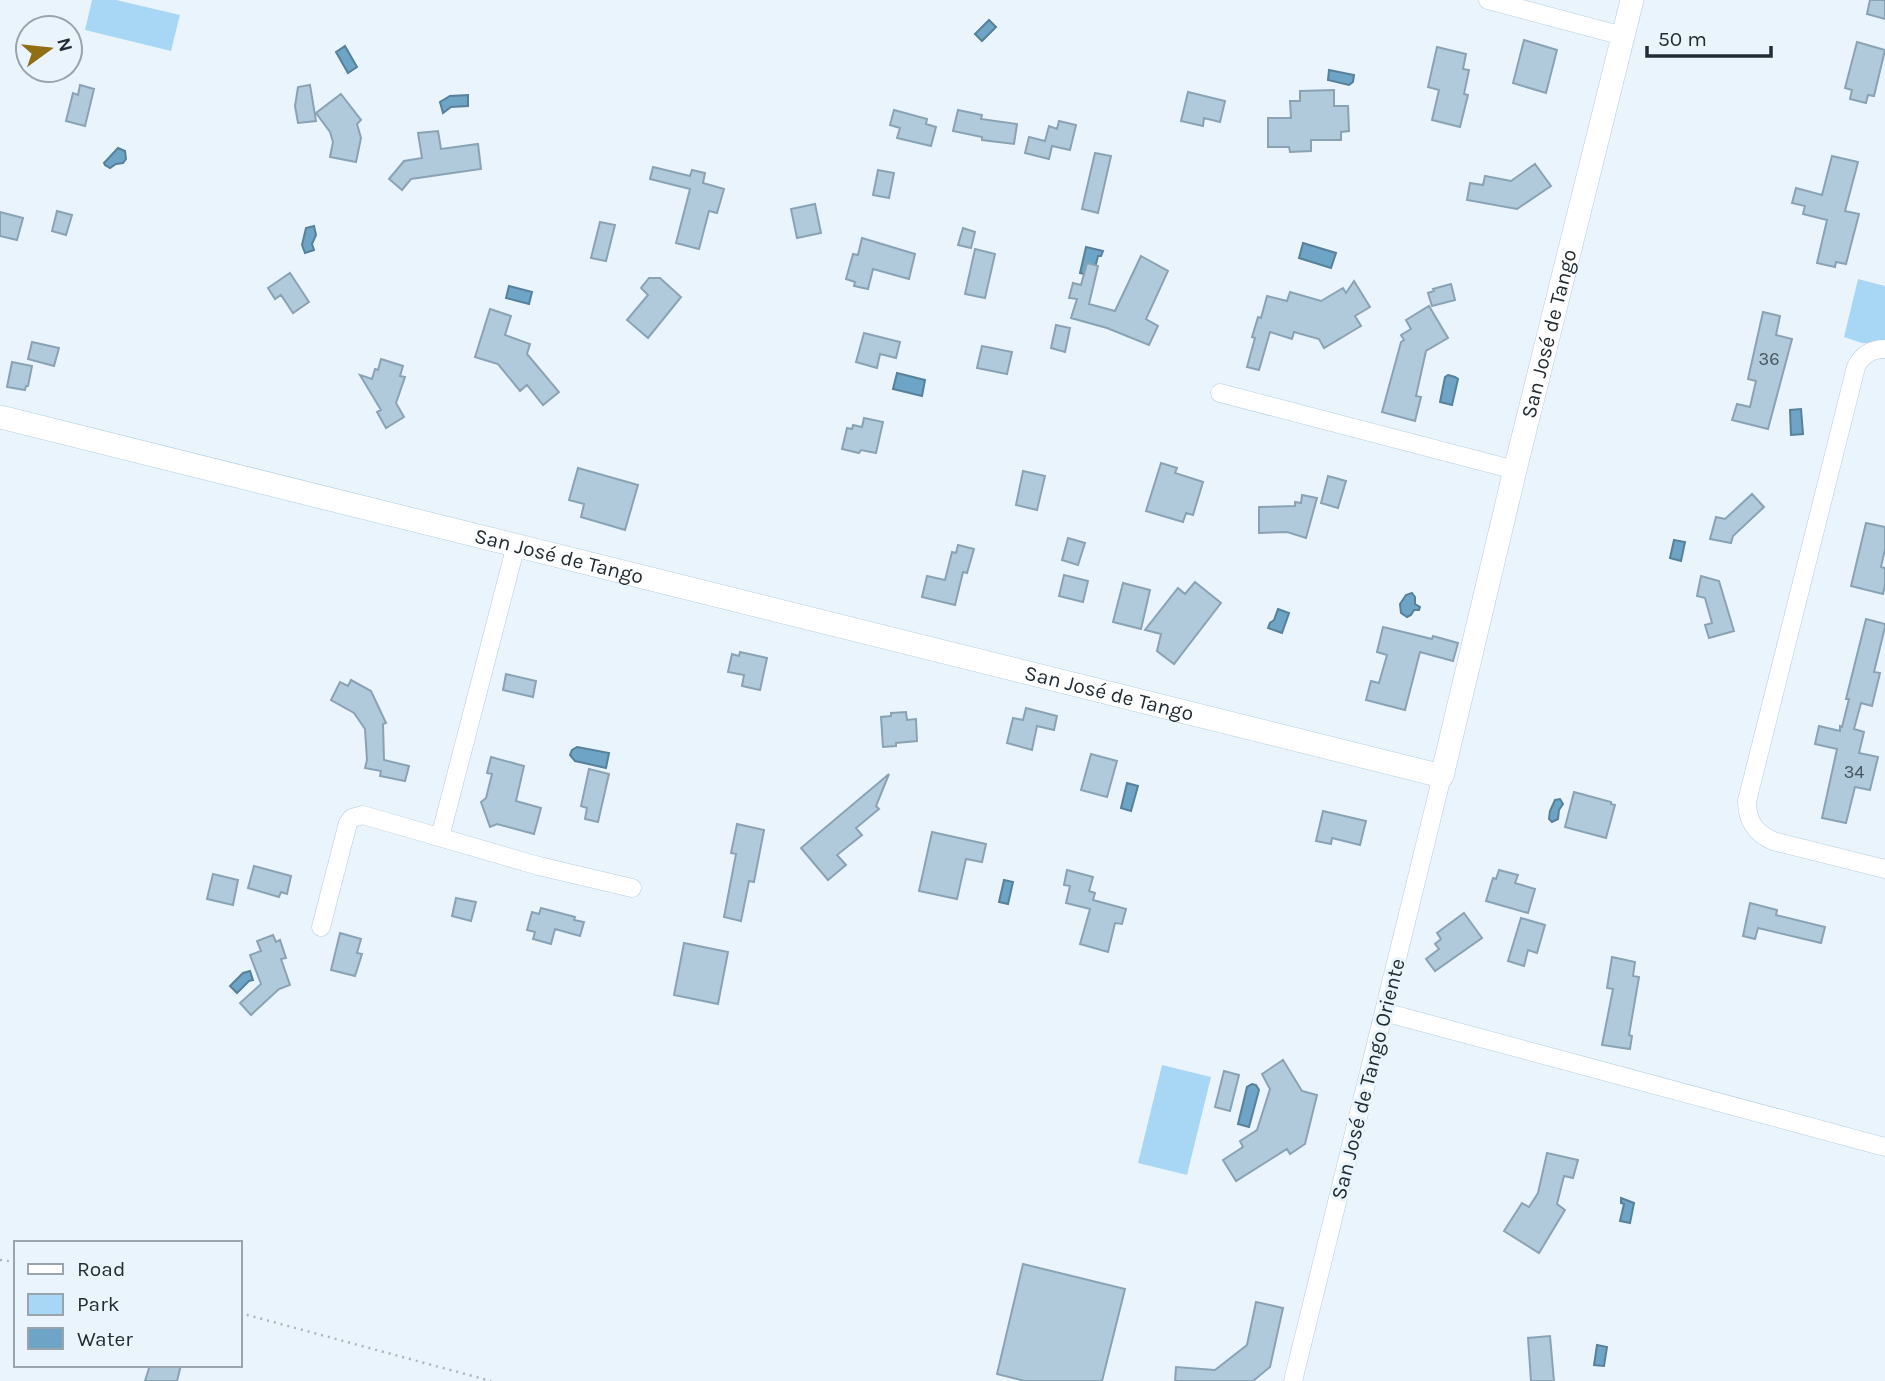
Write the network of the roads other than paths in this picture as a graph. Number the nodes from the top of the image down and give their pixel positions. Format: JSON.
{"nodes":[{"id":1,"x":1488,"y":0,"type":"edge"},
{"id":2,"x":1632,"y":0,"type":"edge"},
{"id":3,"x":1622,"y":36,"type":"junction"},
{"id":4,"x":1885,"y":349,"type":"edge"},
{"id":5,"x":1220,"y":393,"type":"dead end"},
{"id":6,"x":0,"y":417,"type":"edge"},
{"id":7,"x":1515,"y":470,"type":"junction"},
{"id":8,"x":516,"y":545,"type":"junction"},
{"id":9,"x":1442,"y":776,"type":"junction"},
{"id":10,"x":440,"y":837,"type":"junction"},
{"id":11,"x":1885,"y":869,"type":"edge"},
{"id":12,"x":632,"y":888,"type":"dead end"},
{"id":13,"x":321,"y":927,"type":"dead end"},
{"id":14,"x":1384,"y":1012,"type":"junction"},
{"id":15,"x":1885,"y":1147,"type":"edge"},
{"id":16,"x":1293,"y":1381,"type":"edge"}],
"edges":[{"from":1,"to":3,"type":"street"},
{"from":2,"to":3,"type":"street","name":"San José de Tango"},
{"from":3,"to":7,"type":"street","name":"San José de Tango"},
{"from":4,"to":11,"type":"street"},
{"from":5,"to":7,"type":"street"},
{"from":6,"to":8,"type":"street","name":"San José de Tango"},
{"from":7,"to":9,"type":"street","name":"San José de Tango"},
{"from":8,"to":9,"type":"street","name":"San José de Tango"},
{"from":8,"to":10,"type":"street"},
{"from":9,"to":14,"type":"street","name":"San José de Tango Oriente"},
{"from":10,"to":12,"type":"street"},
{"from":10,"to":13,"type":"street"},
{"from":14,"to":15,"type":"street"},
{"from":14,"to":16,"type":"street","name":"San José de Tango Oriente"}]}
